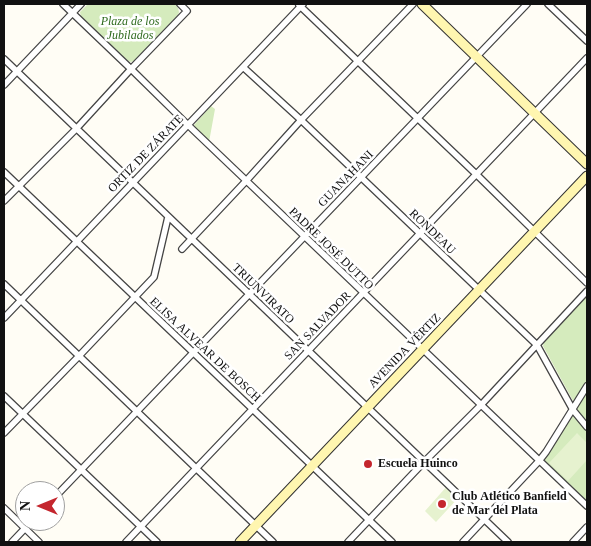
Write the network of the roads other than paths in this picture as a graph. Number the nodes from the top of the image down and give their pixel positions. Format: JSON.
{"nodes":[{"id":1,"x":63,"y":4,"type":"edge"},
{"id":2,"x":81,"y":4,"type":"edge"},
{"id":3,"x":180,"y":4,"type":"edge"},
{"id":4,"x":413,"y":4,"type":"edge"},
{"id":5,"x":422,"y":4,"type":"edge"},
{"id":6,"x":527,"y":4,"type":"edge"},
{"id":7,"x":548,"y":4,"type":"edge"},
{"id":8,"x":300,"y":5,"type":"edge"},
{"id":9,"x":73,"y":13,"type":"junction"},
{"id":10,"x":587,"y":41,"type":"edge"},
{"id":11,"x":476,"y":56,"type":"junction"},
{"id":12,"x":587,"y":58,"type":"edge"},
{"id":13,"x":4,"y":59,"type":"edge"},
{"id":14,"x":358,"y":61,"type":"junction"},
{"id":15,"x":243,"y":67,"type":"junction"},
{"id":16,"x":131,"y":69,"type":"junction"},
{"id":17,"x":16,"y":72,"type":"junction"},
{"id":18,"x":4,"y":85,"type":"edge"},
{"id":19,"x":535,"y":113,"type":"junction"},
{"id":20,"x":418,"y":118,"type":"junction"},
{"id":21,"x":301,"y":120,"type":"junction"},
{"id":22,"x":188,"y":126,"type":"junction"},
{"id":23,"x":76,"y":129,"type":"junction"},
{"id":24,"x":587,"y":164,"type":"edge"},
{"id":25,"x":4,"y":172,"type":"edge"},
{"id":26,"x":476,"y":174,"type":"junction"},
{"id":27,"x":587,"y":176,"type":"edge"},
{"id":28,"x":360,"y":178,"type":"junction"},
{"id":29,"x":246,"y":181,"type":"junction"},
{"id":30,"x":132,"y":182,"type":"junction"},
{"id":31,"x":18,"y":186,"type":"junction"},
{"id":32,"x":4,"y":201,"type":"edge"},
{"id":33,"x":168,"y":217,"type":"junction"},
{"id":34,"x":534,"y":231,"type":"junction"},
{"id":35,"x":420,"y":234,"type":"junction"},
{"id":36,"x":304,"y":237,"type":"junction"},
{"id":37,"x":192,"y":239,"type":"junction"},
{"id":38,"x":76,"y":241,"type":"junction"},
{"id":39,"x":182,"y":249,"type":"dead end"},
{"id":40,"x":587,"y":283,"type":"edge"},
{"id":41,"x":4,"y":284,"type":"edge"},
{"id":42,"x":480,"y":291,"type":"junction"},
{"id":43,"x":587,"y":291,"type":"edge"},
{"id":44,"x":363,"y":293,"type":"junction"},
{"id":45,"x":249,"y":294,"type":"junction"},
{"id":46,"x":135,"y":297,"type":"junction"},
{"id":47,"x":21,"y":301,"type":"junction"},
{"id":48,"x":4,"y":318,"type":"edge"},
{"id":49,"x":537,"y":345,"type":"junction"},
{"id":50,"x":423,"y":350,"type":"junction"},
{"id":51,"x":308,"y":351,"type":"junction"},
{"id":52,"x":194,"y":352,"type":"junction"},
{"id":53,"x":79,"y":356,"type":"junction"},
{"id":54,"x":587,"y":386,"type":"edge"},
{"id":55,"x":4,"y":396,"type":"edge"},
{"id":56,"x":481,"y":405,"type":"junction"},
{"id":57,"x":368,"y":408,"type":"junction"},
{"id":58,"x":253,"y":409,"type":"junction"},
{"id":59,"x":573,"y":410,"type":"junction"},
{"id":60,"x":137,"y":412,"type":"junction"},
{"id":61,"x":22,"y":413,"type":"junction"},
{"id":62,"x":587,"y":427,"type":"edge"},
{"id":63,"x":4,"y":433,"type":"edge"},
{"id":64,"x":539,"y":461,"type":"junction"},
{"id":65,"x":424,"y":462,"type":"junction"},
{"id":66,"x":312,"y":466,"type":"junction"},
{"id":67,"x":196,"y":468,"type":"junction"},
{"id":68,"x":81,"y":470,"type":"junction"},
{"id":69,"x":65,"y":487,"type":"edge"},
{"id":70,"x":587,"y":506,"type":"edge"},
{"id":71,"x":4,"y":508,"type":"edge"},
{"id":72,"x":15,"y":519,"type":"edge"},
{"id":73,"x":369,"y":520,"type":"junction"},
{"id":74,"x":484,"y":520,"type":"junction"},
{"id":75,"x":141,"y":526,"type":"junction"},
{"id":76,"x":256,"y":526,"type":"junction"},
{"id":77,"x":587,"y":527,"type":"edge"},
{"id":78,"x":23,"y":531,"type":"edge"},
{"id":79,"x":27,"y":531,"type":"edge"},
{"id":80,"x":12,"y":542,"type":"edge"},
{"id":81,"x":39,"y":542,"type":"edge"},
{"id":82,"x":126,"y":542,"type":"edge"},
{"id":83,"x":157,"y":542,"type":"edge"},
{"id":84,"x":240,"y":542,"type":"edge"},
{"id":85,"x":273,"y":542,"type":"edge"},
{"id":86,"x":348,"y":542,"type":"edge"},
{"id":87,"x":392,"y":542,"type":"edge"},
{"id":88,"x":463,"y":542,"type":"edge"},
{"id":89,"x":508,"y":542,"type":"edge"},
{"id":90,"x":573,"y":542,"type":"edge"}],
"edges":[{"from":1,"to":9,"type":"street","name":"PADRE JOSÉ DUTTO"},
{"from":2,"to":9,"type":"street"},
{"from":3,"to":16,"type":"street"},
{"from":4,"to":14,"type":"street"},
{"from":5,"to":11,"type":"street"},
{"from":6,"to":11,"type":"street","name":"GUANAHANI"},
{"from":7,"to":10,"type":"street"},
{"from":8,"to":14,"type":"street"},
{"from":8,"to":15,"type":"street","name":"ORTIZ DE ZÁRATE"},
{"from":9,"to":16,"type":"street","name":"PADRE JOSÉ DUTTO"},
{"from":9,"to":17,"type":"street"},
{"from":11,"to":19,"type":"street"},
{"from":11,"to":20,"type":"street","name":"GUANAHANI"},
{"from":12,"to":19,"type":"street","name":"SAN SALVADOR"},
{"from":13,"to":17,"type":"street","name":"TRIUNVIRATO"},
{"from":14,"to":20,"type":"street"},
{"from":14,"to":21,"type":"street"},
{"from":15,"to":21,"type":"street","name":"RONDEAU"},
{"from":15,"to":22,"type":"street","name":"ORTIZ DE ZÁRATE"},
{"from":16,"to":22,"type":"street","name":"PADRE JOSÉ DUTTO"},
{"from":16,"to":23,"type":"street"},
{"from":17,"to":18,"type":"street"},
{"from":17,"to":23,"type":"street","name":"TRIUNVIRATO"},
{"from":19,"to":24,"type":"street"},
{"from":19,"to":26,"type":"street","name":"SAN SALVADOR"},
{"from":20,"to":26,"type":"street"},
{"from":20,"to":28,"type":"street","name":"GUANAHANI"},
{"from":21,"to":28,"type":"street","name":"RONDEAU"},
{"from":21,"to":29,"type":"street"},
{"from":22,"to":29,"type":"street","name":"PADRE JOSÉ DUTTO"},
{"from":22,"to":30,"type":"street","name":"ORTIZ DE ZÁRATE"},
{"from":23,"to":30,"type":"street","name":"TRIUNVIRATO"},
{"from":23,"to":31,"type":"street"},
{"from":25,"to":31,"type":"street","name":"ELISA ALVEAR DE BOSCH"},
{"from":26,"to":34,"type":"street"},
{"from":26,"to":35,"type":"street","name":"SAN SALVADOR"},
{"from":27,"to":34,"type":"street","name":"AVENIDA VÉRTIZ"},
{"from":28,"to":35,"type":"street","name":"RONDEAU"},
{"from":28,"to":36,"type":"street","name":"GUANAHANI"},
{"from":29,"to":36,"type":"street","name":"PADRE JOSÉ DUTTO"},
{"from":29,"to":37,"type":"street"},
{"from":30,"to":33,"type":"street","name":"TRIUNVIRATO"},
{"from":30,"to":38,"type":"street","name":"ORTIZ DE ZÁRATE"},
{"from":31,"to":32,"type":"street"},
{"from":31,"to":38,"type":"street","name":"ELISA ALVEAR DE BOSCH"},
{"from":33,"to":37,"type":"street","name":"TRIUNVIRATO"},
{"from":33,"to":46,"type":"street"},
{"from":34,"to":40,"type":"street"},
{"from":34,"to":42,"type":"street","name":"AVENIDA VÉRTIZ"},
{"from":35,"to":42,"type":"street","name":"RONDEAU"},
{"from":35,"to":44,"type":"street","name":"SAN SALVADOR"},
{"from":36,"to":44,"type":"street","name":"PADRE JOSÉ DUTTO"},
{"from":36,"to":45,"type":"street","name":"GUANAHANI"},
{"from":37,"to":39,"type":"street"},
{"from":37,"to":45,"type":"street","name":"TRIUNVIRATO"},
{"from":38,"to":46,"type":"street","name":"ELISA ALVEAR DE BOSCH"},
{"from":38,"to":47,"type":"street","name":"ORTIZ DE ZÁRATE"},
{"from":41,"to":47,"type":"street"},
{"from":42,"to":49,"type":"street","name":"RONDEAU"},
{"from":42,"to":50,"type":"street","name":"AVENIDA VÉRTIZ"},
{"from":43,"to":49,"type":"street"},
{"from":44,"to":50,"type":"street","name":"PADRE JOSÉ DUTTO"},
{"from":44,"to":51,"type":"street","name":"SAN SALVADOR"},
{"from":45,"to":51,"type":"street","name":"TRIUNVIRATO"},
{"from":45,"to":52,"type":"street","name":"GUANAHANI"},
{"from":46,"to":52,"type":"street","name":"ELISA ALVEAR DE BOSCH"},
{"from":46,"to":53,"type":"street"},
{"from":47,"to":48,"type":"street","name":"ORTIZ DE ZÁRATE"},
{"from":47,"to":53,"type":"street"},
{"from":49,"to":56,"type":"street"},
{"from":49,"to":59,"type":"street","name":"RONDEAU"},
{"from":50,"to":56,"type":"street","name":"PADRE JOSÉ DUTTO"},
{"from":50,"to":57,"type":"street","name":"AVENIDA VÉRTIZ"},
{"from":51,"to":57,"type":"street","name":"TRIUNVIRATO"},
{"from":51,"to":58,"type":"street","name":"SAN SALVADOR"},
{"from":52,"to":58,"type":"street","name":"ELISA ALVEAR DE BOSCH"},
{"from":52,"to":60,"type":"street","name":"GUANAHANI"},
{"from":53,"to":60,"type":"street"},
{"from":53,"to":61,"type":"street"},
{"from":54,"to":59,"type":"street"},
{"from":55,"to":61,"type":"street"},
{"from":56,"to":64,"type":"street","name":"PADRE JOSÉ DUTTO"},
{"from":56,"to":65,"type":"street"},
{"from":57,"to":65,"type":"street","name":"TRIUNVIRATO"},
{"from":57,"to":66,"type":"street","name":"AVENIDA VÉRTIZ"},
{"from":58,"to":66,"type":"street","name":"ELISA ALVEAR DE BOSCH"},
{"from":58,"to":67,"type":"street","name":"SAN SALVADOR"},
{"from":59,"to":62,"type":"street","name":"RONDEAU"},
{"from":59,"to":64,"type":"street"},
{"from":60,"to":67,"type":"street"},
{"from":60,"to":68,"type":"street","name":"GUANAHANI"},
{"from":61,"to":63,"type":"street"},
{"from":61,"to":68,"type":"street"},
{"from":64,"to":70,"type":"street","name":"PADRE JOSÉ DUTTO"},
{"from":64,"to":74,"type":"street"},
{"from":65,"to":73,"type":"street"},
{"from":65,"to":74,"type":"street","name":"TRIUNVIRATO"},
{"from":66,"to":73,"type":"street","name":"ELISA ALVEAR DE BOSCH"},
{"from":66,"to":76,"type":"street","name":"AVENIDA VÉRTIZ"},
{"from":67,"to":75,"type":"street","name":"SAN SALVADOR"},
{"from":67,"to":76,"type":"street"},
{"from":68,"to":69,"type":"street","name":"GUANAHANI"},
{"from":68,"to":75,"type":"street"},
{"from":71,"to":72,"type":"street"},
{"from":73,"to":86,"type":"street"},
{"from":73,"to":87,"type":"street","name":"ELISA ALVEAR DE BOSCH"},
{"from":74,"to":88,"type":"street"},
{"from":74,"to":89,"type":"street","name":"TRIUNVIRATO"},
{"from":75,"to":82,"type":"street","name":"SAN SALVADOR"},
{"from":75,"to":83,"type":"street"},
{"from":76,"to":84,"type":"street","name":"AVENIDA VÉRTIZ"},
{"from":76,"to":85,"type":"street"},
{"from":77,"to":90,"type":"street"},
{"from":78,"to":80,"type":"street"},
{"from":79,"to":81,"type":"street"}]}
